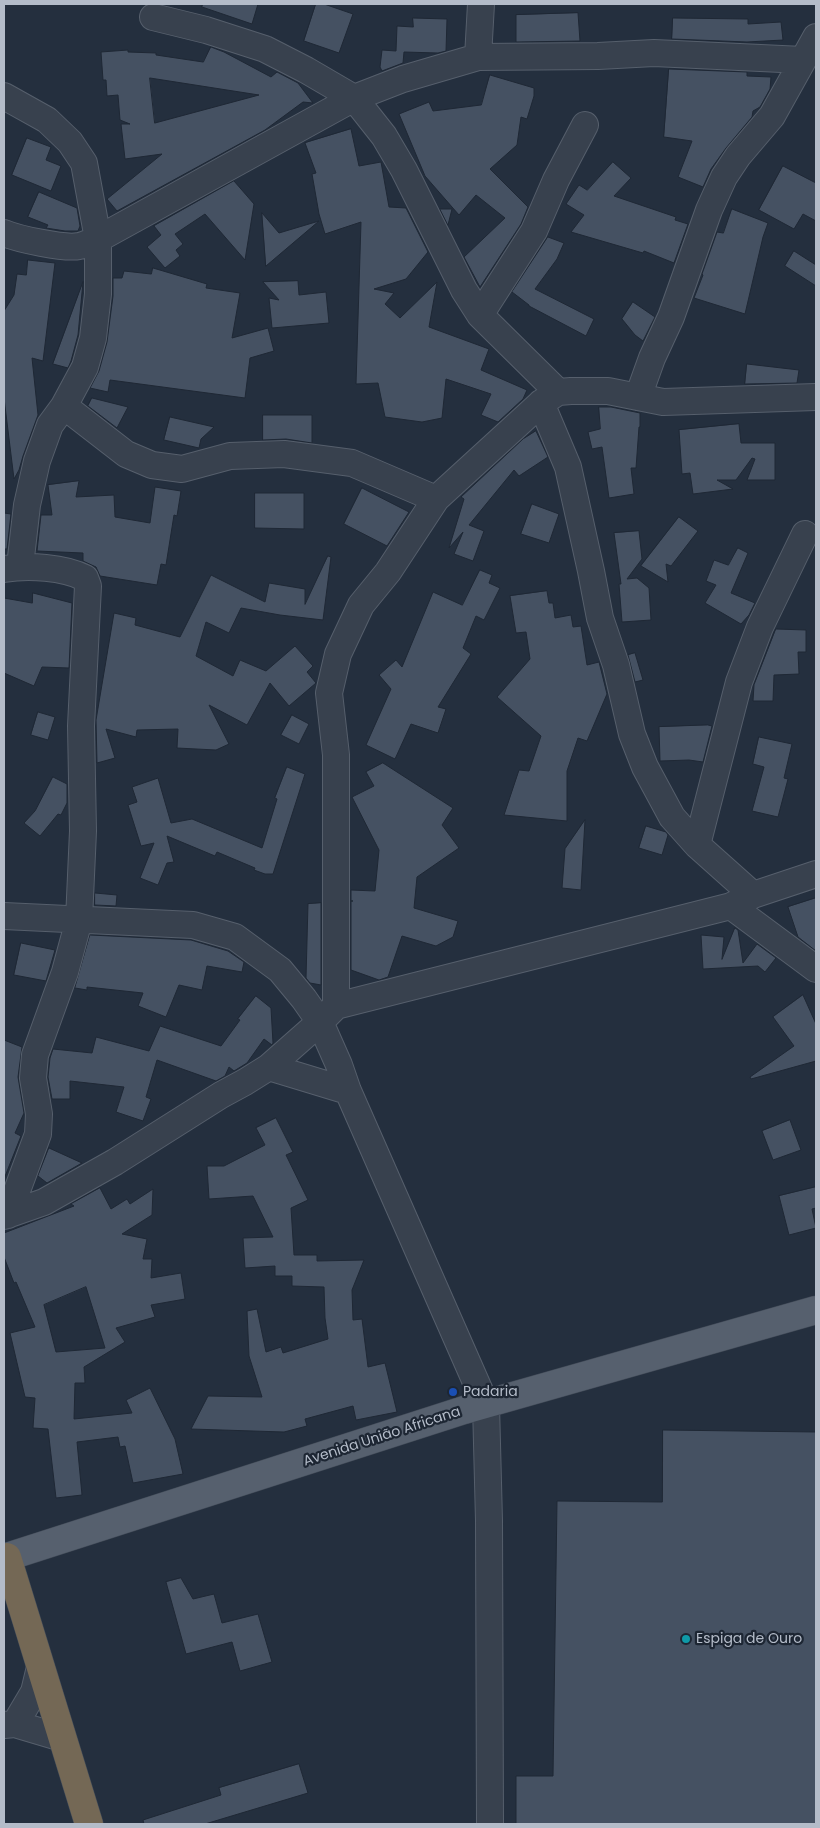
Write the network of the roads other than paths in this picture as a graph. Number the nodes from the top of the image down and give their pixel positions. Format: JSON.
{"nodes":[{"id":1,"x":481,"y":4,"type":"edge"},
{"id":2,"x":153,"y":17,"type":"dead end"},
{"id":3,"x":816,"y":37,"type":"edge"},
{"id":4,"x":478,"y":57,"type":"junction"},
{"id":5,"x":803,"y":60,"type":"junction"},
{"id":6,"x":4,"y":96,"type":"edge"},
{"id":7,"x":354,"y":98,"type":"junction"},
{"id":8,"x":585,"y":125,"type":"dead end"},
{"id":9,"x":8,"y":237,"type":"edge"},
{"id":10,"x":98,"y":239,"type":"junction"},
{"id":11,"x":480,"y":315,"type":"junction"},
{"id":12,"x":638,"y":397,"type":"junction"},
{"id":13,"x":816,"y":397,"type":"edge"},
{"id":14,"x":550,"y":398,"type":"junction"},
{"id":15,"x":64,"y":406,"type":"junction"},
{"id":16,"x":436,"y":499,"type":"junction"},
{"id":17,"x":806,"y":534,"type":"dead end"},
{"id":18,"x":12,"y":567,"type":"edge"},
{"id":19,"x":697,"y":844,"type":"junction"},
{"id":20,"x":816,"y":874,"type":"edge"},
{"id":21,"x":742,"y":900,"type":"junction"},
{"id":22,"x":4,"y":916,"type":"edge"},
{"id":23,"x":79,"y":920,"type":"junction"},
{"id":24,"x":816,"y":969,"type":"edge"},
{"id":25,"x":328,"y":1014,"type":"junction"},
{"id":26,"x":269,"y":1067,"type":"junction"},
{"id":27,"x":348,"y":1091,"type":"junction"},
{"id":28,"x":6,"y":1215,"type":"edge"},
{"id":29,"x":816,"y":1310,"type":"edge"},
{"id":30,"x":486,"y":1405,"type":"junction"},
{"id":31,"x":6,"y":1557,"type":"edge"},
{"id":32,"x":40,"y":1667,"type":"junction"},
{"id":33,"x":9,"y":1725,"type":"edge"},
{"id":34,"x":62,"y":1738,"type":"junction"},
{"id":35,"x":89,"y":1824,"type":"edge"},
{"id":36,"x":490,"y":1824,"type":"edge"}],
"edges":[{"from":1,"to":4,"type":"street"},
{"from":2,"to":7,"type":"street"},
{"from":3,"to":5,"type":"street"},
{"from":4,"to":5,"type":"street"},
{"from":4,"to":7,"type":"street"},
{"from":5,"to":12,"type":"street"},
{"from":6,"to":10,"type":"street"},
{"from":7,"to":10,"type":"street"},
{"from":7,"to":11,"type":"street"},
{"from":8,"to":11,"type":"street"},
{"from":9,"to":10,"type":"street"},
{"from":10,"to":15,"type":"street"},
{"from":11,"to":14,"type":"street"},
{"from":12,"to":13,"type":"street"},
{"from":12,"to":14,"type":"street"},
{"from":14,"to":16,"type":"street"},
{"from":14,"to":19,"type":"street"},
{"from":15,"to":16,"type":"street"},
{"from":15,"to":18,"type":"street"},
{"from":16,"to":25,"type":"street"},
{"from":17,"to":19,"type":"street"},
{"from":18,"to":23,"type":"street"},
{"from":19,"to":21,"type":"street"},
{"from":20,"to":21,"type":"street"},
{"from":21,"to":24,"type":"street"},
{"from":21,"to":25,"type":"street"},
{"from":22,"to":23,"type":"street"},
{"from":23,"to":25,"type":"street"},
{"from":23,"to":28,"type":"street"},
{"from":25,"to":26,"type":"street"},
{"from":25,"to":27,"type":"street"},
{"from":26,"to":27,"type":"street"},
{"from":26,"to":28,"type":"street"},
{"from":27,"to":30,"type":"street"},
{"from":29,"to":30,"type":"main road","name":"Avenida União Africana"},
{"from":30,"to":31,"type":"main road","name":"Avenida União Africana"},
{"from":30,"to":36,"type":"street"},
{"from":31,"to":32,"type":"highway"},
{"from":32,"to":33,"type":"street"},
{"from":32,"to":34,"type":"highway"},
{"from":33,"to":34,"type":"street"},
{"from":34,"to":35,"type":"highway"}]}
